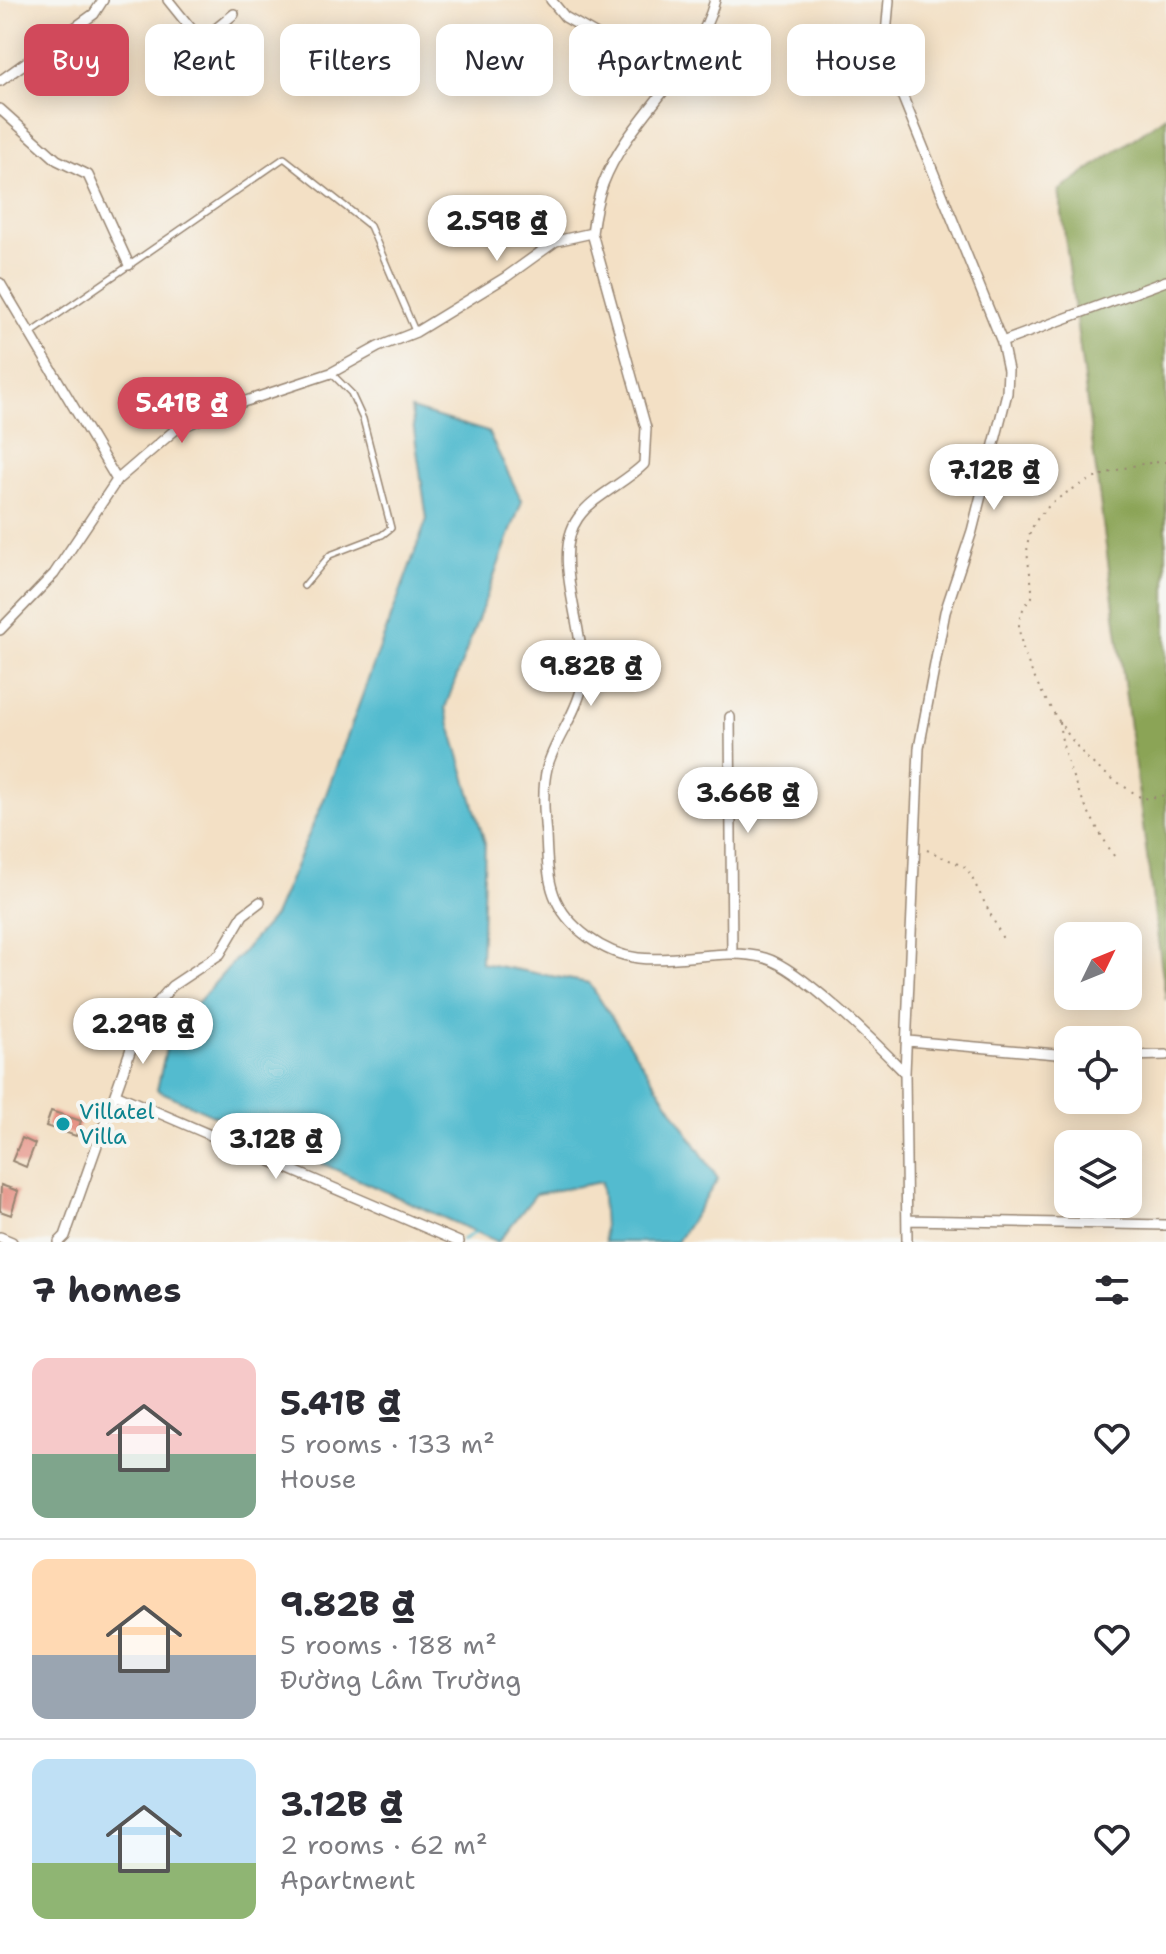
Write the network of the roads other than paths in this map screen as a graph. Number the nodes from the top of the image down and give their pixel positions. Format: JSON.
{"nodes":[{"id":1,"x":103,"y":0,"type":"edge"},
{"id":2,"x":168,"y":0,"type":"edge"},
{"id":3,"x":551,"y":0,"type":"edge"},
{"id":4,"x":715,"y":0,"type":"edge"},
{"id":5,"x":889,"y":0,"type":"edge"},
{"id":6,"x":234,"y":14,"type":"dead end"},
{"id":7,"x":577,"y":24,"type":"edge"},
{"id":8,"x":708,"y":24,"type":"edge"},
{"id":9,"x":0,"y":81,"type":"edge"},
{"id":10,"x":662,"y":96,"type":"edge"},
{"id":11,"x":0,"y":109,"type":"edge"},
{"id":12,"x":592,"y":233,"type":"junction"},
{"id":13,"x":129,"y":265,"type":"junction"},
{"id":14,"x":1166,"y":281,"type":"edge"},
{"id":15,"x":0,"y":283,"type":"edge"},
{"id":16,"x":416,"y":332,"type":"junction"},
{"id":17,"x":30,"y":334,"type":"junction"},
{"id":18,"x":1002,"y":342,"type":"junction"},
{"id":19,"x":331,"y":373,"type":"junction"},
{"id":20,"x":117,"y":480,"type":"junction"},
{"id":21,"x":304,"y":586,"type":"dead end"},
{"id":22,"x":0,"y":630,"type":"edge"},
{"id":23,"x":730,"y":717,"type":"dead end"},
{"id":24,"x":260,"y":902,"type":"dead end"},
{"id":25,"x":732,"y":954,"type":"junction"},
{"id":26,"x":908,"y":1041,"type":"junction"},
{"id":27,"x":1054,"y":1054,"type":"edge"},
{"id":28,"x":1166,"y":1055,"type":"edge"},
{"id":29,"x":1142,"y":1056,"type":"edge"},
{"id":30,"x":905,"y":1073,"type":"junction"},
{"id":31,"x":115,"y":1094,"type":"junction"},
{"id":32,"x":907,"y":1220,"type":"junction"},
{"id":33,"x":1166,"y":1225,"type":"edge"},
{"id":34,"x":0,"y":1237,"type":"edge"},
{"id":35,"x":455,"y":1240,"type":"edge"},
{"id":36,"x":12,"y":1242,"type":"edge"},
{"id":37,"x":59,"y":1242,"type":"edge"},
{"id":38,"x":907,"y":1242,"type":"edge"}],
"edges":[{"from":1,"to":9,"type":"street"},
{"from":2,"to":6,"type":"street"},
{"from":3,"to":7,"type":"street"},
{"from":4,"to":8,"type":"street"},
{"from":5,"to":18,"type":"street"},
{"from":10,"to":12,"type":"street"},
{"from":11,"to":13,"type":"street"},
{"from":12,"to":16,"type":"street"},
{"from":12,"to":25,"type":"street"},
{"from":13,"to":16,"type":"lane"},
{"from":13,"to":17,"type":"lane"},
{"from":14,"to":18,"type":"street"},
{"from":15,"to":17,"type":"street"},
{"from":16,"to":19,"type":"street"},
{"from":17,"to":20,"type":"street"},
{"from":18,"to":26,"type":"street"},
{"from":19,"to":20,"type":"street"},
{"from":19,"to":21,"type":"lane"},
{"from":20,"to":22,"type":"street"},
{"from":23,"to":25,"type":"street"},
{"from":24,"to":31,"type":"street"},
{"from":25,"to":30,"type":"street"},
{"from":26,"to":27,"type":"street"},
{"from":26,"to":30,"type":"street"},
{"from":28,"to":29,"type":"street"},
{"from":30,"to":32,"type":"street"},
{"from":31,"to":35,"type":"street"},
{"from":31,"to":37,"type":"street"},
{"from":32,"to":33,"type":"street"},
{"from":32,"to":38,"type":"street"},
{"from":34,"to":36,"type":"street"}]}
